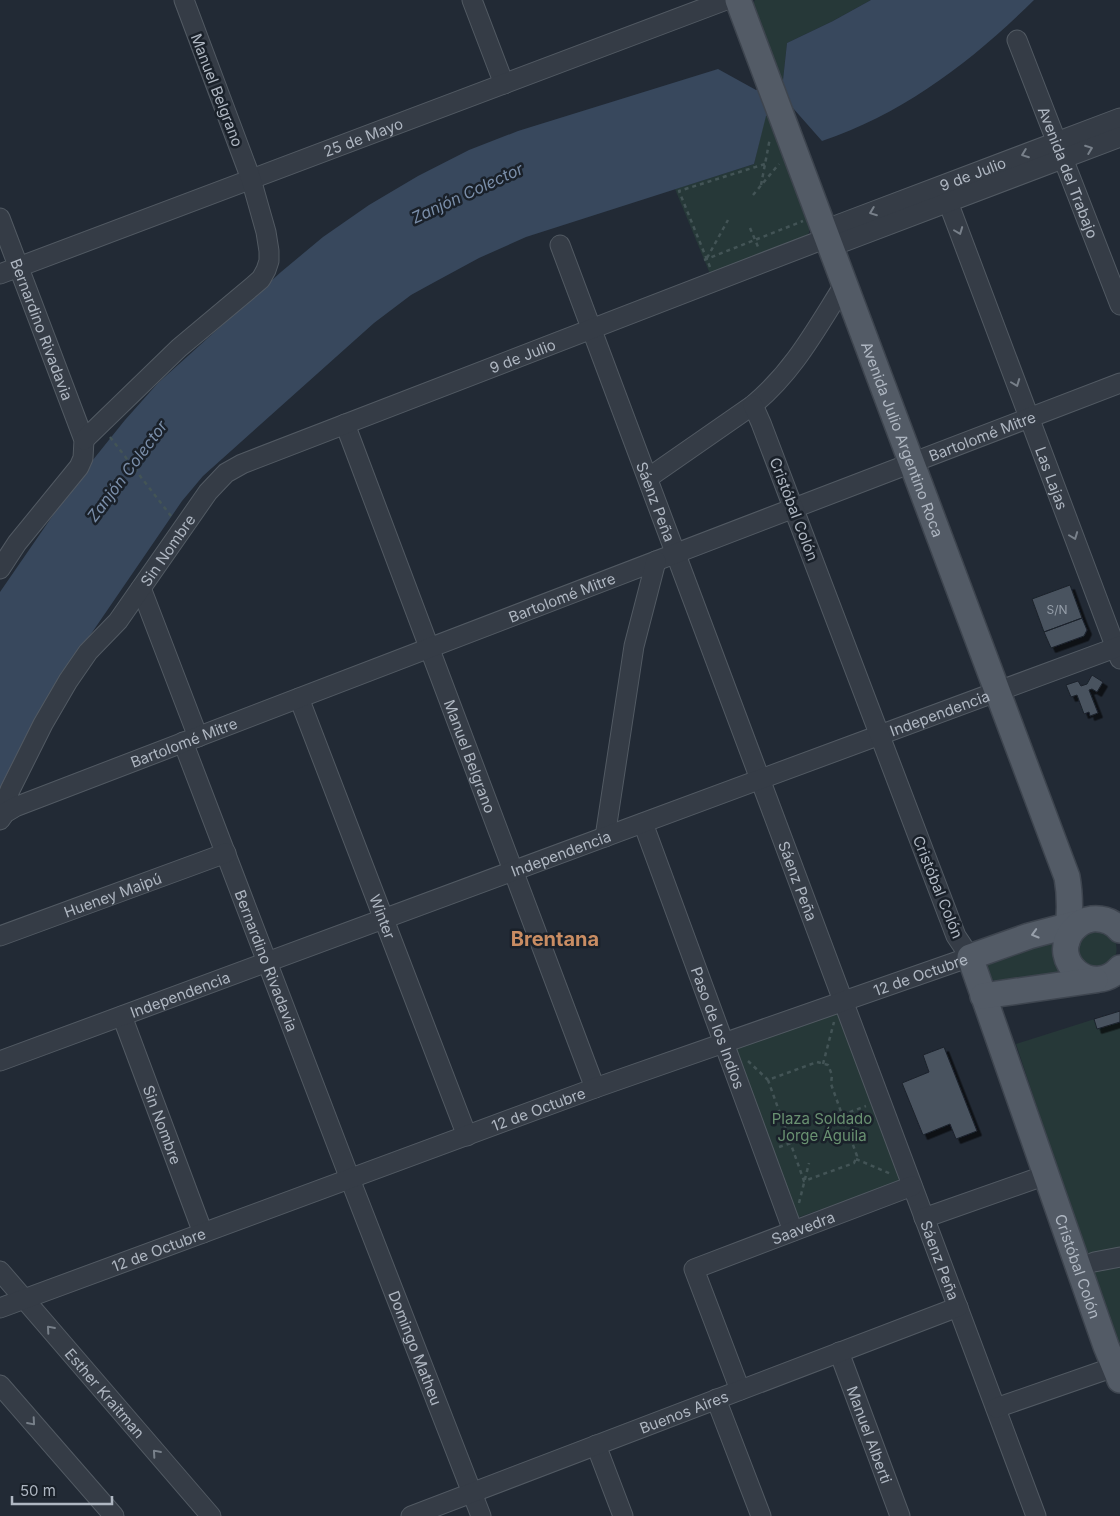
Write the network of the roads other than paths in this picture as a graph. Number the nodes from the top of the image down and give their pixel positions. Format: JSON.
{"nodes":[{"id":1,"x":184,"y":0,"type":"edge"},
{"id":2,"x":472,"y":0,"type":"edge"},
{"id":3,"x":726,"y":0,"type":"edge"},
{"id":4,"x":738,"y":0,"type":"edge"},
{"id":5,"x":1017,"y":40,"type":"dead end"},
{"id":6,"x":504,"y":84,"type":"junction"},
{"id":7,"x":1120,"y":118,"type":"edge"},
{"id":8,"x":1120,"y":138,"type":"edge"},
{"id":9,"x":1060,"y":150,"type":"junction"},
{"id":10,"x":251,"y":179,"type":"junction"},
{"id":11,"x":945,"y":194,"type":"junction"},
{"id":12,"x":0,"y":218,"type":"edge"},
{"id":13,"x":822,"y":234,"type":"junction"},
{"id":14,"x":560,"y":245,"type":"dead end"},
{"id":15,"x":19,"y":267,"type":"junction"},
{"id":16,"x":0,"y":274,"type":"edge"},
{"id":17,"x":844,"y":285,"type":"junction"},
{"id":18,"x":1120,"y":305,"type":"edge"},
{"id":19,"x":592,"y":329,"type":"junction"},
{"id":20,"x":1120,"y":383,"type":"edge"},
{"id":21,"x":753,"y":405,"type":"junction"},
{"id":22,"x":1029,"y":418,"type":"junction"},
{"id":23,"x":344,"y":424,"type":"junction"},
{"id":24,"x":84,"y":440,"type":"junction"},
{"id":25,"x":912,"y":463,"type":"junction"},
{"id":26,"x":648,"y":478,"type":"junction"},
{"id":27,"x":220,"y":479,"type":"joint"},
{"id":28,"x":794,"y":508,"type":"junction"},
{"id":29,"x":8,"y":546,"type":"edge"},
{"id":30,"x":676,"y":554,"type":"junction"},
{"id":31,"x":656,"y":561,"type":"junction"},
{"id":32,"x":0,"y":569,"type":"edge"},
{"id":33,"x":141,"y":588,"type":"junction"},
{"id":34,"x":429,"y":648,"type":"junction"},
{"id":35,"x":1119,"y":651,"type":"edge"},
{"id":36,"x":997,"y":691,"type":"junction"},
{"id":37,"x":299,"y":698,"type":"junction"},
{"id":38,"x":880,"y":735,"type":"junction"},
{"id":39,"x":191,"y":739,"type":"junction"},
{"id":40,"x":760,"y":779,"type":"junction"},
{"id":41,"x":3,"y":816,"type":"edge"},
{"id":42,"x":643,"y":823,"type":"junction"},
{"id":43,"x":605,"y":837,"type":"junction"},
{"id":44,"x":226,"y":853,"type":"junction"},
{"id":45,"x":513,"y":871,"type":"junction"},
{"id":46,"x":384,"y":919,"type":"junction"},
{"id":47,"x":1094,"y":922,"type":"edge"},
{"id":48,"x":0,"y":936,"type":"edge"},
{"id":49,"x":970,"y":957,"type":"junction"},
{"id":50,"x":267,"y":962,"type":"junction"},
{"id":51,"x":1120,"y":968,"type":"edge"},
{"id":52,"x":1095,"y":980,"type":"junction"},
{"id":53,"x":983,"y":996,"type":"junction"},
{"id":54,"x":839,"y":1009,"type":"junction"},
{"id":55,"x":122,"y":1016,"type":"junction"},
{"id":56,"x":724,"y":1043,"type":"junction"},
{"id":57,"x":0,"y":1061,"type":"edge"},
{"id":58,"x":595,"y":1088,"type":"junction"},
{"id":59,"x":467,"y":1136,"type":"junction"},
{"id":60,"x":1046,"y":1176,"type":"junction"},
{"id":61,"x":350,"y":1179,"type":"junction"},
{"id":62,"x":912,"y":1186,"type":"junction"},
{"id":63,"x":924,"y":1218,"type":"junction"},
{"id":64,"x":793,"y":1231,"type":"junction"},
{"id":65,"x":203,"y":1233,"type":"junction"},
{"id":66,"x":1120,"y":1257,"type":"edge"},
{"id":67,"x":1094,"y":1262,"type":"dead end"},
{"id":68,"x":0,"y":1271,"type":"edge"},
{"id":69,"x":24,"y":1299,"type":"junction"},
{"id":70,"x":958,"y":1307,"type":"junction"},
{"id":71,"x":0,"y":1308,"type":"edge"},
{"id":72,"x":839,"y":1352,"type":"junction"},
{"id":73,"x":1116,"y":1364,"type":"edge"},
{"id":74,"x":0,"y":1385,"type":"edge"},
{"id":75,"x":740,"y":1390,"type":"junction"},
{"id":76,"x":716,"y":1399,"type":"junction"},
{"id":77,"x":996,"y":1408,"type":"junction"},
{"id":78,"x":596,"y":1445,"type":"junction"},
{"id":79,"x":472,"y":1493,"type":"junction"},
{"id":80,"x":114,"y":1516,"type":"edge"},
{"id":81,"x":211,"y":1516,"type":"edge"},
{"id":82,"x":411,"y":1516,"type":"edge"},
{"id":83,"x":481,"y":1516,"type":"edge"},
{"id":84,"x":623,"y":1516,"type":"edge"},
{"id":85,"x":761,"y":1516,"type":"edge"},
{"id":86,"x":900,"y":1516,"type":"edge"},
{"id":87,"x":1036,"y":1516,"type":"edge"}],
"edges":[{"from":1,"to":10,"type":"street","name":"Manuel Belgrano"},
{"from":2,"to":6,"type":"street"},
{"from":3,"to":6,"type":"street","name":"25 de Mayo"},
{"from":4,"to":13,"type":"main road","name":"Avenida Julio Argentino Roca"},
{"from":5,"to":9,"type":"street","name":"Avenida del Trabajo"},
{"from":6,"to":10,"type":"street","name":"25 de Mayo"},
{"from":7,"to":9,"type":"street","name":"9 de Julio"},
{"from":9,"to":8,"type":"street","name":"9 de Julio","one_way":true},
{"from":9,"to":11,"type":"street","name":"9 de Julio"},
{"from":9,"to":18,"type":"street","name":"Avenida del Trabajo"},
{"from":10,"to":15,"type":"street","name":"25 de Mayo"},
{"from":10,"to":24,"type":"street","name":"Manuel Belgrano"},
{"from":11,"to":13,"type":"street","name":"9 de Julio"},
{"from":11,"to":22,"type":"street","name":"Las Lajas","one_way":true},
{"from":12,"to":15,"type":"street","name":"Bernardino Rivadavia"},
{"from":13,"to":17,"type":"main road","name":"Avenida Julio Argentino Roca"},
{"from":13,"to":19,"type":"street","name":"9 de Julio"},
{"from":14,"to":19,"type":"street","name":"Sáenz Peña"},
{"from":15,"to":16,"type":"street","name":"25 de Mayo"},
{"from":15,"to":24,"type":"street","name":"Bernardino Rivadavia"},
{"from":17,"to":21,"type":"street"},
{"from":17,"to":25,"type":"main road","name":"Avenida Julio Argentino Roca"},
{"from":19,"to":23,"type":"street","name":"9 de Julio"},
{"from":19,"to":26,"type":"street","name":"Sáenz Peña"},
{"from":20,"to":22,"type":"street","name":"Bartolomé Mitre"},
{"from":21,"to":26,"type":"street"},
{"from":21,"to":28,"type":"street","name":"Cristóbal Colón"},
{"from":22,"to":25,"type":"street","name":"Bartolomé Mitre"},
{"from":22,"to":35,"type":"street","name":"Las Lajas","one_way":true},
{"from":23,"to":27,"type":"street","name":"9 de Julio"},
{"from":23,"to":34,"type":"street","name":"Manuel Belgrano"},
{"from":24,"to":29,"type":"street"},
{"from":25,"to":28,"type":"street","name":"Bartolomé Mitre"},
{"from":25,"to":36,"type":"main road","name":"Avenida Julio Argentino Roca"},
{"from":26,"to":30,"type":"street","name":"Sáenz Peña"},
{"from":27,"to":33,"type":"street","name":"Sin Nombre"},
{"from":28,"to":30,"type":"street","name":"Bartolomé Mitre"},
{"from":28,"to":38,"type":"street","name":"Cristóbal Colón"},
{"from":29,"to":32,"type":"street"},
{"from":30,"to":31,"type":"street","name":"Bartolomé Mitre"},
{"from":30,"to":40,"type":"street","name":"Sáenz Peña"},
{"from":31,"to":34,"type":"street","name":"Bartolomé Mitre"},
{"from":31,"to":43,"type":"street"},
{"from":33,"to":39,"type":"street","name":"Bernardino Rivadavia"},
{"from":33,"to":41,"type":"street","name":"Sin Nombre"},
{"from":34,"to":37,"type":"street","name":"Bartolomé Mitre"},
{"from":34,"to":45,"type":"street","name":"Manuel Belgrano"},
{"from":35,"to":36,"type":"street","name":"Independencia"},
{"from":36,"to":38,"type":"street","name":"Independencia"},
{"from":36,"to":47,"type":"main road","name":"Avenida Julio Argentino Roca"},
{"from":37,"to":39,"type":"street","name":"Bartolomé Mitre"},
{"from":37,"to":46,"type":"street","name":"Winter"},
{"from":38,"to":40,"type":"street","name":"Independencia"},
{"from":38,"to":49,"type":"street","name":"Cristóbal Colón"},
{"from":39,"to":41,"type":"street","name":"Bartolomé Mitre"},
{"from":39,"to":44,"type":"street","name":"Bernardino Rivadavia"},
{"from":40,"to":42,"type":"street","name":"Independencia"},
{"from":40,"to":54,"type":"street","name":"Sáenz Peña"},
{"from":42,"to":43,"type":"street","name":"Independencia"},
{"from":42,"to":56,"type":"street","name":"Paso de los Indios"},
{"from":43,"to":45,"type":"street","name":"Independencia"},
{"from":44,"to":48,"type":"street","name":"Hueney Maipú"},
{"from":44,"to":50,"type":"street","name":"Bernardino Rivadavia"},
{"from":45,"to":46,"type":"street","name":"Independencia"},
{"from":45,"to":58,"type":"street","name":"Manuel Belgrano"},
{"from":46,"to":50,"type":"street","name":"Independencia"},
{"from":46,"to":59,"type":"street","name":"Winter"},
{"from":47,"to":49,"type":"main road","name":"12 de Octubre","one_way":true},
{"from":47,"to":52,"type":"main road"},
{"from":49,"to":53,"type":"main road","name":"Cristóbal Colón"},
{"from":49,"to":54,"type":"street","name":"12 de Octubre"},
{"from":50,"to":55,"type":"street","name":"Independencia"},
{"from":50,"to":61,"type":"street","name":"Bernardino Rivadavia"},
{"from":51,"to":52,"type":"main road"},
{"from":52,"to":53,"type":"main road"},
{"from":53,"to":60,"type":"main road","name":"Cristóbal Colón"},
{"from":54,"to":56,"type":"street","name":"12 de Octubre"},
{"from":54,"to":62,"type":"street","name":"Sáenz Peña"},
{"from":55,"to":57,"type":"street","name":"Independencia"},
{"from":55,"to":65,"type":"street","name":"Sin Nombre"},
{"from":56,"to":58,"type":"street","name":"12 de Octubre"},
{"from":56,"to":64,"type":"street","name":"Paso de los Indios"},
{"from":58,"to":59,"type":"street","name":"12 de Octubre"},
{"from":59,"to":61,"type":"street","name":"12 de Octubre"},
{"from":60,"to":63,"type":"street"},
{"from":60,"to":73,"type":"main road","name":"Cristóbal Colón"},
{"from":61,"to":65,"type":"street","name":"12 de Octubre"},
{"from":61,"to":79,"type":"street","name":"Domingo Matheu"},
{"from":62,"to":63,"type":"street","name":"Sáenz Peña"},
{"from":62,"to":64,"type":"street","name":"Saavedra"},
{"from":63,"to":70,"type":"street","name":"Sáenz Peña"},
{"from":64,"to":75,"type":"street","name":"Saavedra"},
{"from":65,"to":69,"type":"street","name":"12 de Octubre"},
{"from":66,"to":67,"type":"street"},
{"from":68,"to":69,"type":"street","name":"Esther Kraitman"},
{"from":69,"to":71,"type":"street","name":"12 de Octubre"},
{"from":81,"to":69,"type":"street","name":"Esther Kraitman","one_way":true},
{"from":70,"to":72,"type":"street","name":"Buenos Aires"},
{"from":70,"to":77,"type":"street","name":"Sáenz Peña"},
{"from":72,"to":75,"type":"street","name":"Buenos Aires"},
{"from":72,"to":86,"type":"street","name":"Manuel Alberti"},
{"from":73,"to":77,"type":"street"},
{"from":74,"to":80,"type":"street","one_way":true},
{"from":75,"to":76,"type":"street","name":"Buenos Aires"},
{"from":76,"to":78,"type":"street","name":"Buenos Aires"},
{"from":76,"to":85,"type":"street"},
{"from":77,"to":87,"type":"street","name":"Sáenz Peña"},
{"from":78,"to":79,"type":"street","name":"Buenos Aires"},
{"from":78,"to":84,"type":"street"},
{"from":79,"to":82,"type":"street","name":"Buenos Aires"},
{"from":79,"to":83,"type":"street","name":"Domingo Matheu"}]}
